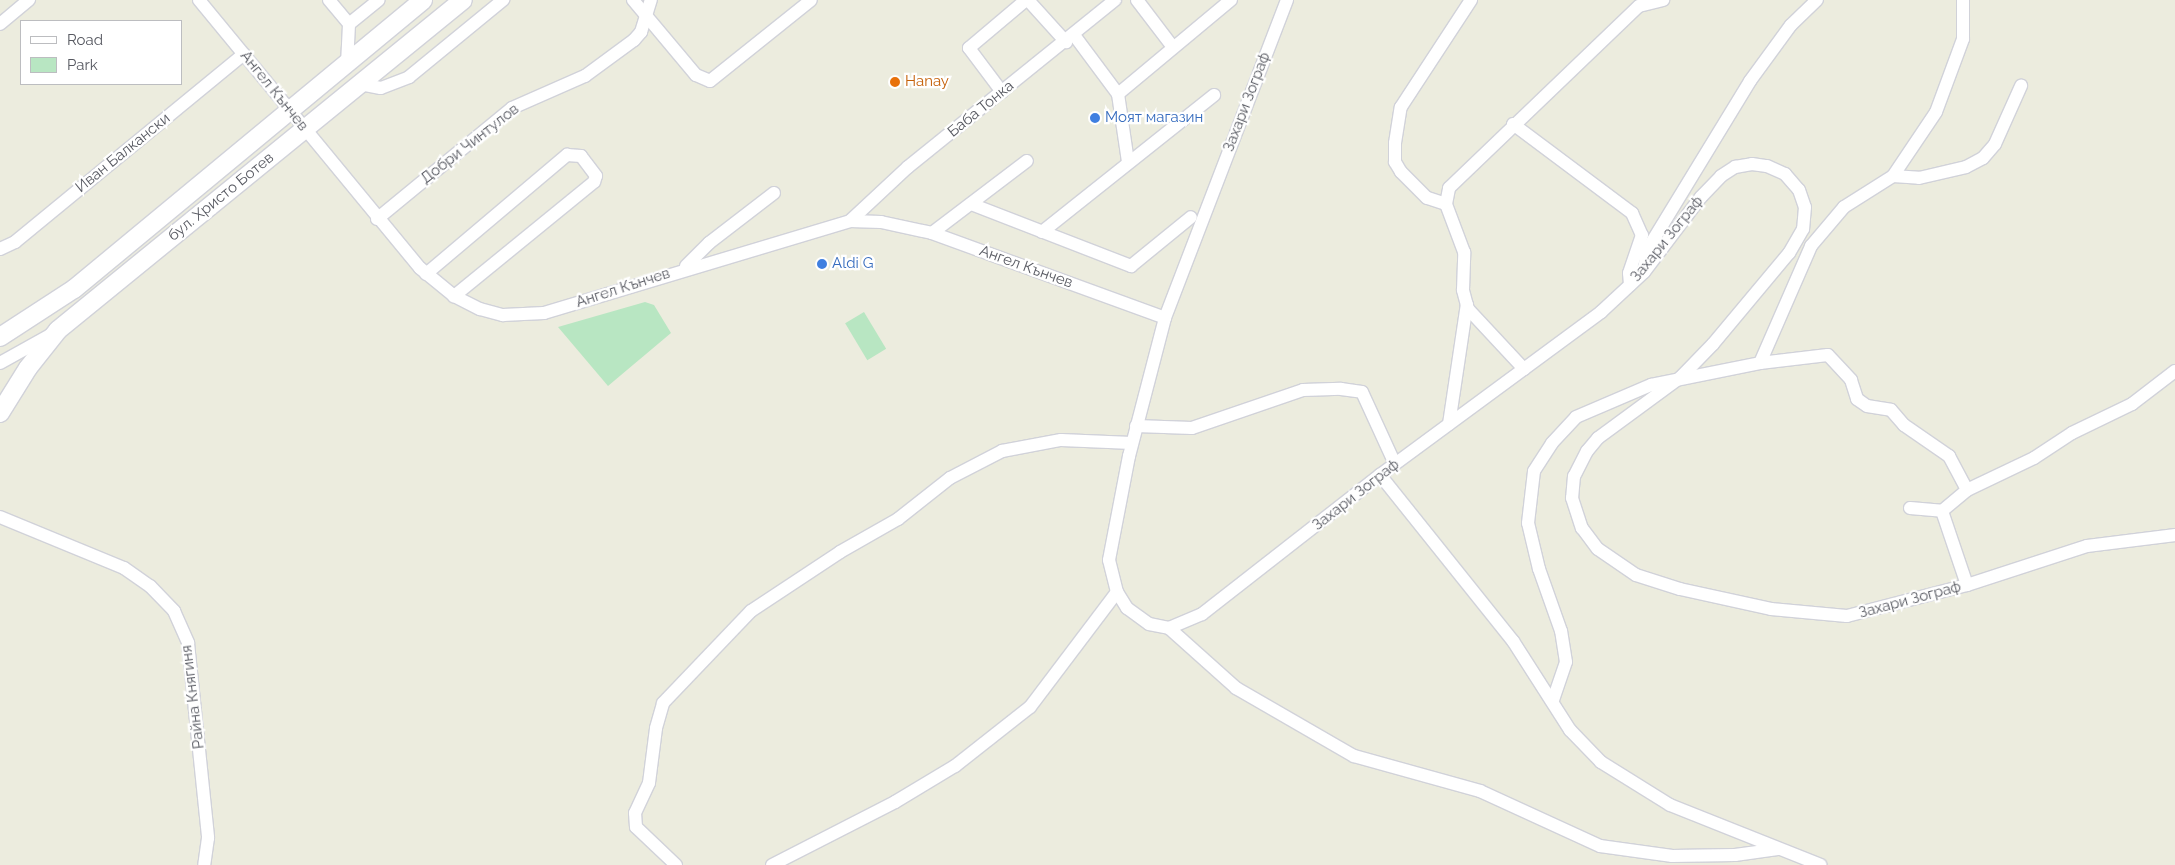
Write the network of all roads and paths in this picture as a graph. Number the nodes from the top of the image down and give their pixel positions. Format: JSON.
{"nodes":[{"id":1,"x":29,"y":0,"type":"edge"},
{"id":2,"x":329,"y":0,"type":"edge"},
{"id":3,"x":379,"y":0,"type":"edge"},
{"id":4,"x":423,"y":0,"type":"edge"},
{"id":5,"x":463,"y":0,"type":"edge"},
{"id":6,"x":503,"y":0,"type":"edge"},
{"id":7,"x":633,"y":0,"type":"edge"},
{"id":8,"x":650,"y":0,"type":"edge"},
{"id":9,"x":811,"y":0,"type":"edge"},
{"id":10,"x":1027,"y":0,"type":"edge"},
{"id":11,"x":1115,"y":0,"type":"edge"},
{"id":12,"x":1137,"y":0,"type":"edge"},
{"id":13,"x":1231,"y":0,"type":"edge"},
{"id":14,"x":1288,"y":0,"type":"edge"},
{"id":15,"x":1471,"y":0,"type":"edge"},
{"id":16,"x":1663,"y":0,"type":"edge"},
{"id":17,"x":1817,"y":0,"type":"edge"},
{"id":18,"x":1963,"y":0,"type":"edge"},
{"id":19,"x":202,"y":1,"type":"edge"},
{"id":20,"x":1635,"y":3,"type":"edge"},
{"id":21,"x":645,"y":13,"type":"junction"},
{"id":22,"x":0,"y":24,"type":"edge"},
{"id":23,"x":349,"y":24,"type":"junction"},
{"id":24,"x":1070,"y":38,"type":"junction"},
{"id":25,"x":1172,"y":46,"type":"junction"},
{"id":26,"x":244,"y":54,"type":"junction"},
{"id":27,"x":347,"y":64,"type":"junction"},
{"id":28,"x":360,"y":84,"type":"junction"},
{"id":29,"x":2021,"y":86,"type":"dead end"},
{"id":30,"x":1002,"y":92,"type":"junction"},
{"id":31,"x":1118,"y":94,"type":"junction"},
{"id":32,"x":1214,"y":95,"type":"dead end"},
{"id":33,"x":290,"y":110,"type":"junction"},
{"id":34,"x":1514,"y":124,"type":"junction"},
{"id":35,"x":305,"y":128,"type":"junction"},
{"id":36,"x":1027,"y":161,"type":"dead end"},
{"id":37,"x":1128,"y":162,"type":"junction"},
{"id":38,"x":1893,"y":176,"type":"junction"},
{"id":39,"x":774,"y":193,"type":"dead end"},
{"id":40,"x":971,"y":204,"type":"junction"},
{"id":41,"x":1446,"y":204,"type":"junction"},
{"id":42,"x":1191,"y":217,"type":"dead end"},
{"id":43,"x":377,"y":219,"type":"junction"},
{"id":44,"x":850,"y":221,"type":"junction"},
{"id":45,"x":1042,"y":232,"type":"junction"},
{"id":46,"x":932,"y":233,"type":"junction"},
{"id":47,"x":0,"y":250,"type":"edge"},
{"id":48,"x":684,"y":268,"type":"junction"},
{"id":49,"x":1644,"y":272,"type":"junction"},
{"id":50,"x":426,"y":274,"type":"junction"},
{"id":51,"x":1630,"y":285,"type":"junction"},
{"id":52,"x":454,"y":296,"type":"junction"},
{"id":53,"x":1467,"y":304,"type":"junction"},
{"id":54,"x":1165,"y":318,"type":"junction"},
{"id":55,"x":58,"y":330,"type":"junction"},
{"id":56,"x":0,"y":337,"type":"edge"},
{"id":57,"x":0,"y":363,"type":"edge"},
{"id":58,"x":1760,"y":363,"type":"junction"},
{"id":59,"x":1524,"y":369,"type":"junction"},
{"id":60,"x":2175,"y":371,"type":"edge"},
{"id":61,"x":1681,"y":377,"type":"junction"},
{"id":62,"x":0,"y":413,"type":"edge"},
{"id":63,"x":1449,"y":424,"type":"junction"},
{"id":64,"x":1136,"y":426,"type":"junction"},
{"id":65,"x":1132,"y":443,"type":"junction"},
{"id":66,"x":1394,"y":464,"type":"junction"},
{"id":67,"x":1380,"y":475,"type":"junction"},
{"id":68,"x":1967,"y":490,"type":"junction"},
{"id":69,"x":1910,"y":508,"type":"dead end"},
{"id":70,"x":1942,"y":511,"type":"junction"},
{"id":71,"x":0,"y":517,"type":"edge"},
{"id":72,"x":2175,"y":535,"type":"edge"},
{"id":73,"x":1967,"y":585,"type":"junction"},
{"id":74,"x":1117,"y":592,"type":"junction"},
{"id":75,"x":1169,"y":628,"type":"junction"},
{"id":76,"x":1552,"y":700,"type":"junction"},
{"id":77,"x":1778,"y":850,"type":"junction"},
{"id":78,"x":204,"y":865,"type":"edge"},
{"id":79,"x":676,"y":865,"type":"edge"},
{"id":80,"x":772,"y":865,"type":"edge"},
{"id":81,"x":1821,"y":865,"type":"edge"}],
"edges":[{"from":1,"to":22,"type":"street"},
{"from":2,"to":23,"type":"street"},
{"from":3,"to":23,"type":"street"},
{"from":4,"to":27,"type":"main road","name":"бул. Христо Ботев"},
{"from":5,"to":28,"type":"main road","name":"бул. Христо Ботев"},
{"from":6,"to":28,"type":"street"},
{"from":7,"to":21,"type":"street"},
{"from":8,"to":21,"type":"street","name":"Добри Чинтулов"},
{"from":9,"to":21,"type":"street"},
{"from":10,"to":24,"type":"street"},
{"from":10,"to":30,"type":"street"},
{"from":11,"to":24,"type":"street","name":"Баба Тонка"},
{"from":12,"to":25,"type":"street"},
{"from":13,"to":25,"type":"street"},
{"from":14,"to":54,"type":"street","name":"Захари Зограф"},
{"from":15,"to":41,"type":"street"},
{"from":16,"to":20,"type":"street"},
{"from":17,"to":49,"type":"street"},
{"from":18,"to":38,"type":"street"},
{"from":19,"to":26,"type":"street","name":"Ангел Кънчев"},
{"from":20,"to":34,"type":"street"},
{"from":21,"to":43,"type":"street","name":"Добри Чинтулов"},
{"from":23,"to":27,"type":"street"},
{"from":24,"to":30,"type":"street","name":"Баба Тонка"},
{"from":24,"to":31,"type":"street"},
{"from":25,"to":31,"type":"street"},
{"from":26,"to":33,"type":"street","name":"Ангел Кънчев"},
{"from":26,"to":47,"type":"street","name":"Иван Балкански"},
{"from":27,"to":33,"type":"main road","name":"бул. Христо Ботев"},
{"from":28,"to":35,"type":"main road","name":"бул. Христо Ботев"},
{"from":29,"to":38,"type":"street"},
{"from":30,"to":44,"type":"street","name":"Баба Тонка"},
{"from":31,"to":37,"type":"street"},
{"from":32,"to":37,"type":"street"},
{"from":33,"to":35,"type":"street","name":"Ангел Кънчев"},
{"from":33,"to":56,"type":"main road","name":"бул. Христо Ботев"},
{"from":34,"to":41,"type":"street"},
{"from":34,"to":51,"type":"street"},
{"from":35,"to":43,"type":"street","name":"Ангел Кънчев"},
{"from":35,"to":55,"type":"main road","name":"бул. Христо Ботев"},
{"from":36,"to":40,"type":"street"},
{"from":37,"to":45,"type":"street"},
{"from":38,"to":58,"type":"street"},
{"from":39,"to":48,"type":"street"},
{"from":40,"to":45,"type":"street"},
{"from":40,"to":46,"type":"street"},
{"from":41,"to":53,"type":"street"},
{"from":42,"to":45,"type":"street"},
{"from":43,"to":50,"type":"street","name":"Ангел Кънчев"},
{"from":44,"to":46,"type":"street","name":"Ангел Кънчев"},
{"from":44,"to":48,"type":"street","name":"Ангел Кънчев"},
{"from":46,"to":54,"type":"street","name":"Ангел Кънчев"},
{"from":48,"to":52,"type":"street","name":"Ангел Кънчев"},
{"from":49,"to":51,"type":"street","name":"Захари Зограф"},
{"from":49,"to":61,"type":"street","name":"Захари Зограф"},
{"from":50,"to":52,"type":"street","name":"Ангел Кънчев"},
{"from":50,"to":52,"type":"street"},
{"from":51,"to":59,"type":"street","name":"Захари Зограф"},
{"from":53,"to":59,"type":"street"},
{"from":53,"to":63,"type":"street"},
{"from":54,"to":64,"type":"street","name":"Захари Зограф"},
{"from":55,"to":57,"type":"street"},
{"from":55,"to":62,"type":"main road","name":"бул. Христо Ботев"},
{"from":58,"to":61,"type":"street"},
{"from":58,"to":68,"type":"street"},
{"from":59,"to":63,"type":"street","name":"Захари Зограф"},
{"from":60,"to":68,"type":"street"},
{"from":61,"to":73,"type":"street","name":"Захари Зограф"},
{"from":61,"to":76,"type":"street"},
{"from":63,"to":66,"type":"street","name":"Захари Зограф"},
{"from":64,"to":65,"type":"street","name":"Захари Зограф"},
{"from":64,"to":66,"type":"street"},
{"from":65,"to":74,"type":"street","name":"Захари Зограф"},
{"from":65,"to":79,"type":"street"},
{"from":66,"to":67,"type":"street","name":"Захари Зограф"},
{"from":67,"to":75,"type":"street","name":"Захари Зограф"},
{"from":67,"to":76,"type":"street"},
{"from":68,"to":70,"type":"street"},
{"from":69,"to":70,"type":"street"},
{"from":70,"to":73,"type":"street"},
{"from":71,"to":78,"type":"street","name":"Райна Княгиня"},
{"from":72,"to":73,"type":"street","name":"Захари Зограф"},
{"from":74,"to":75,"type":"street","name":"Захари Зограф"},
{"from":74,"to":80,"type":"street"},
{"from":75,"to":77,"type":"street"},
{"from":76,"to":77,"type":"street"},
{"from":77,"to":81,"type":"street"}]}
